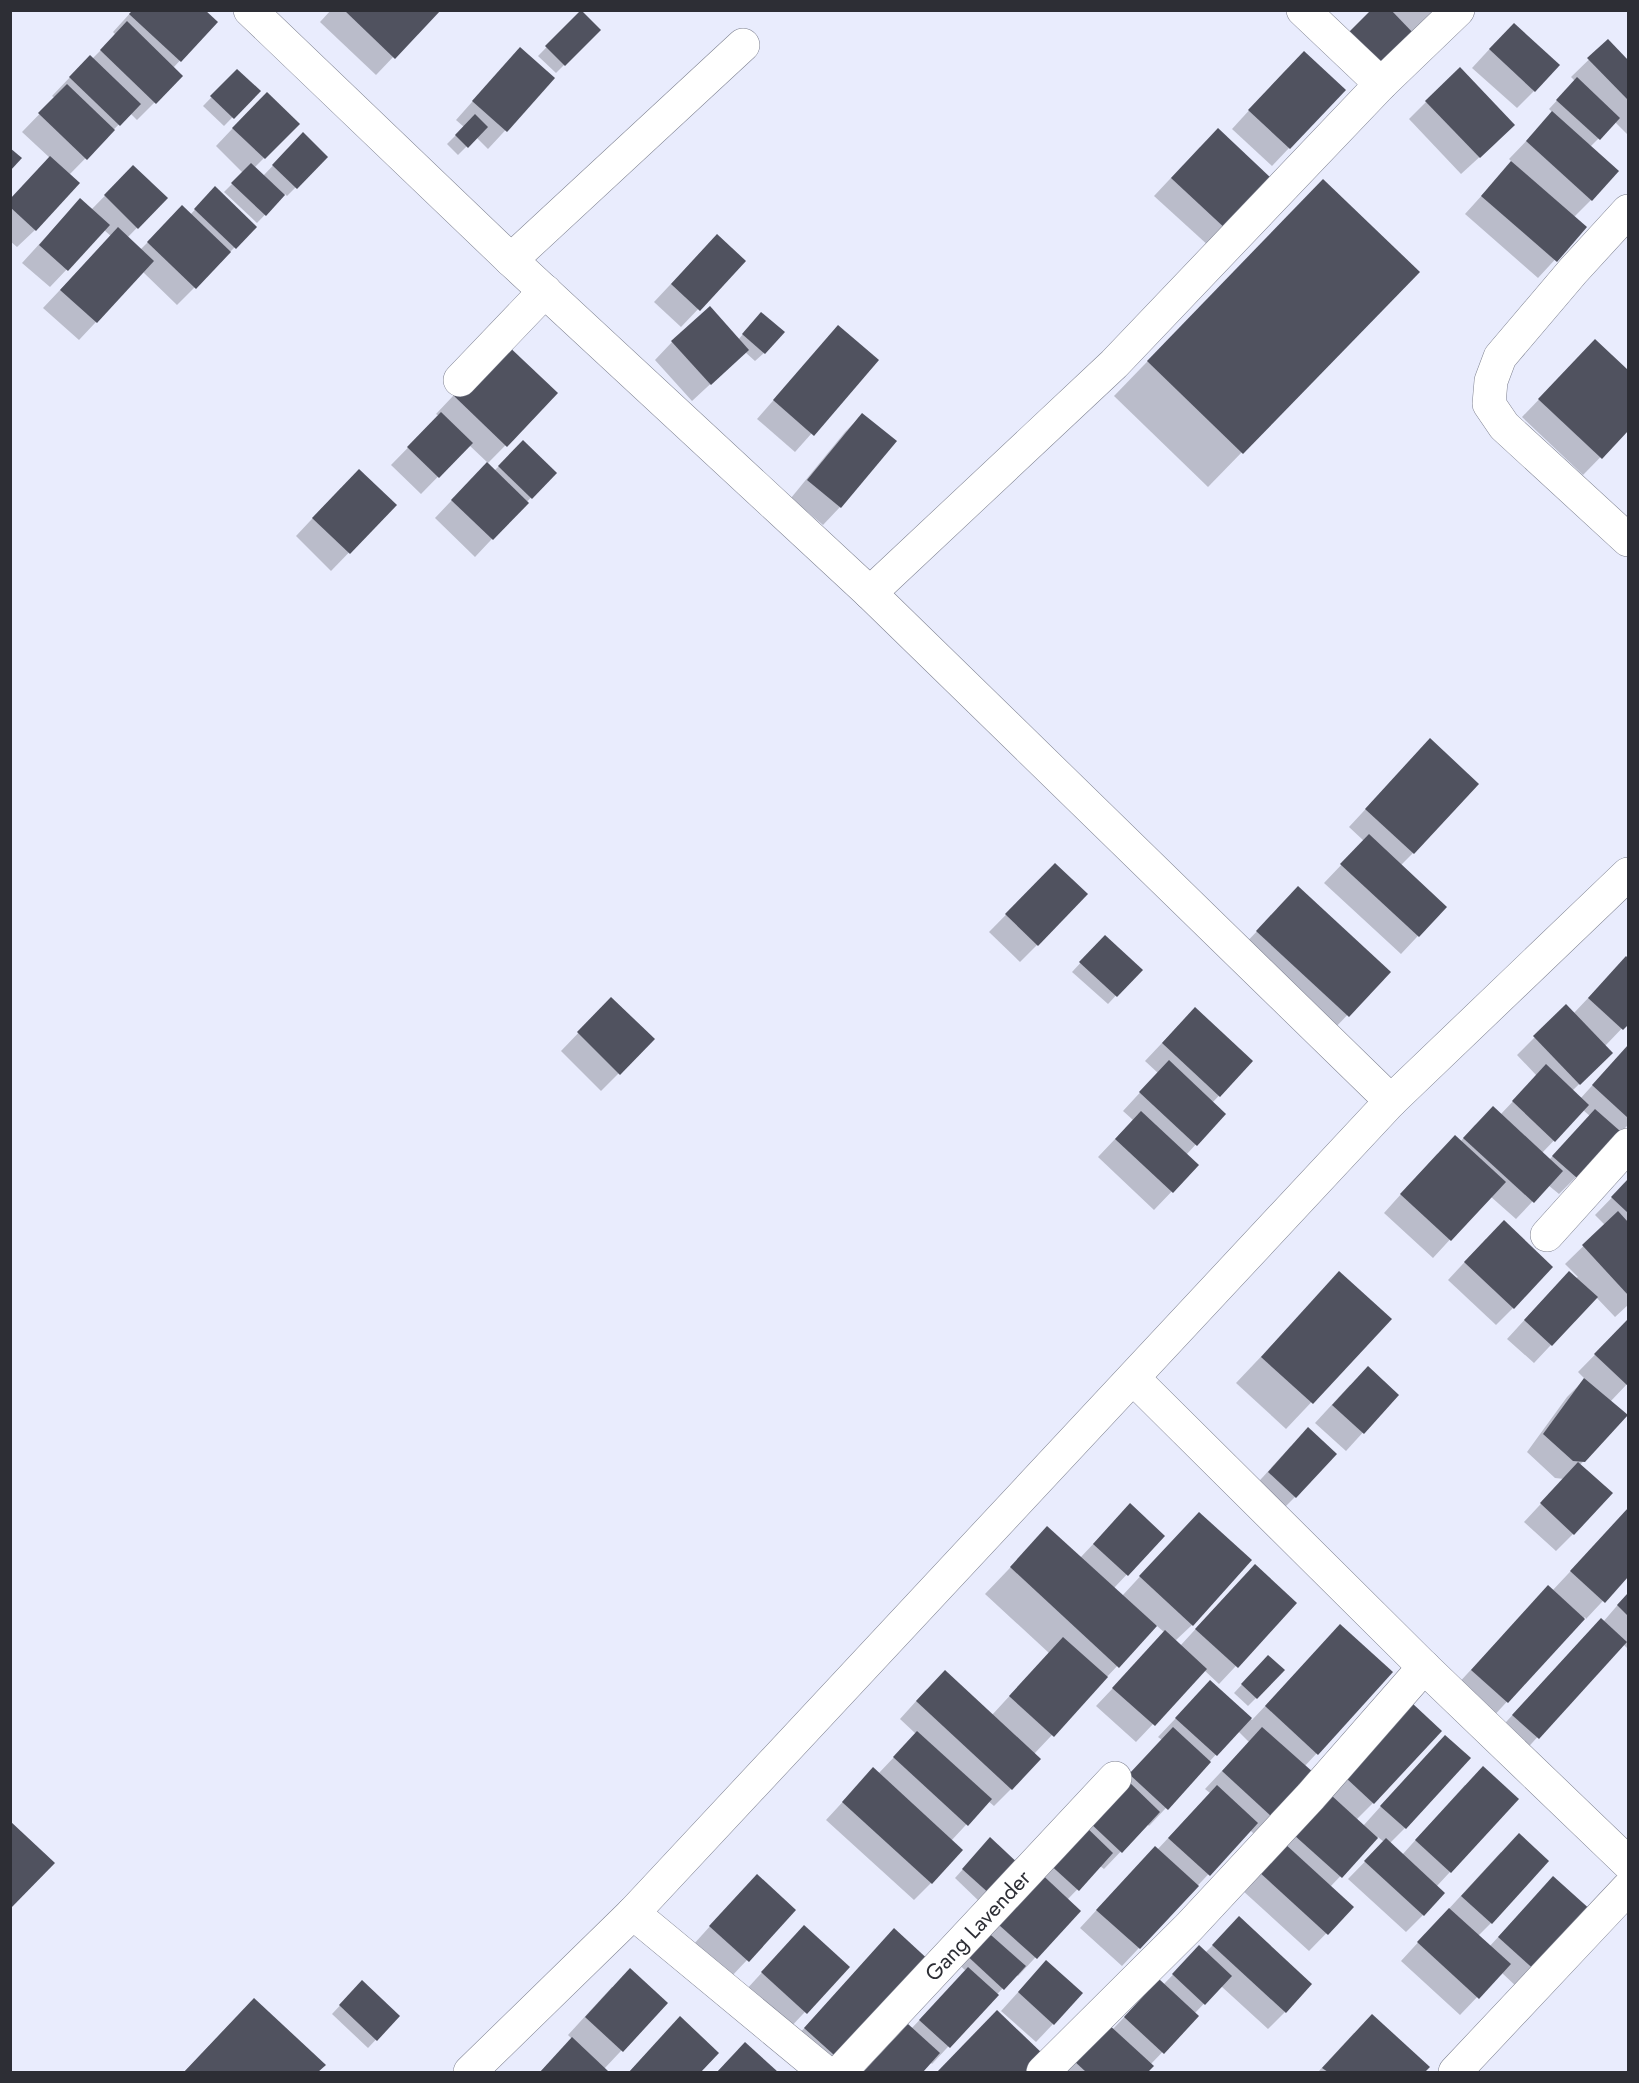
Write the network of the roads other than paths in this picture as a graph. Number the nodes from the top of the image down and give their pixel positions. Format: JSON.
{"nodes":[{"id":1,"x":250,"y":10,"type":"edge"},
{"id":2,"x":1303,"y":10,"type":"edge"},
{"id":3,"x":1458,"y":10,"type":"edge"},
{"id":4,"x":743,"y":45,"type":"dead end"},
{"id":5,"x":1381,"y":84,"type":"junction"},
{"id":6,"x":1629,"y":211,"type":"edge"},
{"id":7,"x":511,"y":260,"type":"junction"},
{"id":8,"x":545,"y":291,"type":"junction"},
{"id":9,"x":460,"y":380,"type":"dead end"},
{"id":10,"x":1629,"y":540,"type":"edge"},
{"id":11,"x":870,"y":593,"type":"junction"},
{"id":12,"x":1624,"y":888,"type":"edge"},
{"id":13,"x":1391,"y":1101,"type":"junction"},
{"id":14,"x":1629,"y":1145,"type":"edge"},
{"id":15,"x":1547,"y":1235,"type":"dead end"},
{"id":16,"x":1132,"y":1378,"type":"junction"},
{"id":17,"x":1424,"y":1666,"type":"junction"},
{"id":18,"x":1115,"y":1778,"type":"dead end"},
{"id":19,"x":1629,"y":1863,"type":"edge"},
{"id":20,"x":1629,"y":1888,"type":"edge"},
{"id":21,"x":633,"y":1913,"type":"junction"},
{"id":22,"x":470,"y":2073,"type":"edge"},
{"id":23,"x":825,"y":2073,"type":"edge"},
{"id":24,"x":840,"y":2073,"type":"edge"},
{"id":25,"x":1043,"y":2073,"type":"edge"},
{"id":26,"x":1455,"y":2073,"type":"edge"}],
"edges":[{"from":1,"to":7,"type":"street"},
{"from":2,"to":5,"type":"street"},
{"from":3,"to":5,"type":"street"},
{"from":4,"to":7,"type":"street"},
{"from":5,"to":11,"type":"street"},
{"from":6,"to":10,"type":"street"},
{"from":7,"to":8,"type":"street"},
{"from":8,"to":9,"type":"street"},
{"from":8,"to":11,"type":"street"},
{"from":11,"to":13,"type":"street"},
{"from":12,"to":13,"type":"street"},
{"from":13,"to":16,"type":"street"},
{"from":14,"to":15,"type":"street"},
{"from":16,"to":17,"type":"street"},
{"from":16,"to":21,"type":"street"},
{"from":17,"to":19,"type":"street"},
{"from":17,"to":25,"type":"street"},
{"from":18,"to":24,"type":"street","name":"Gang Lavender"},
{"from":20,"to":26,"type":"street"},
{"from":21,"to":22,"type":"street"},
{"from":21,"to":23,"type":"street"}]}
